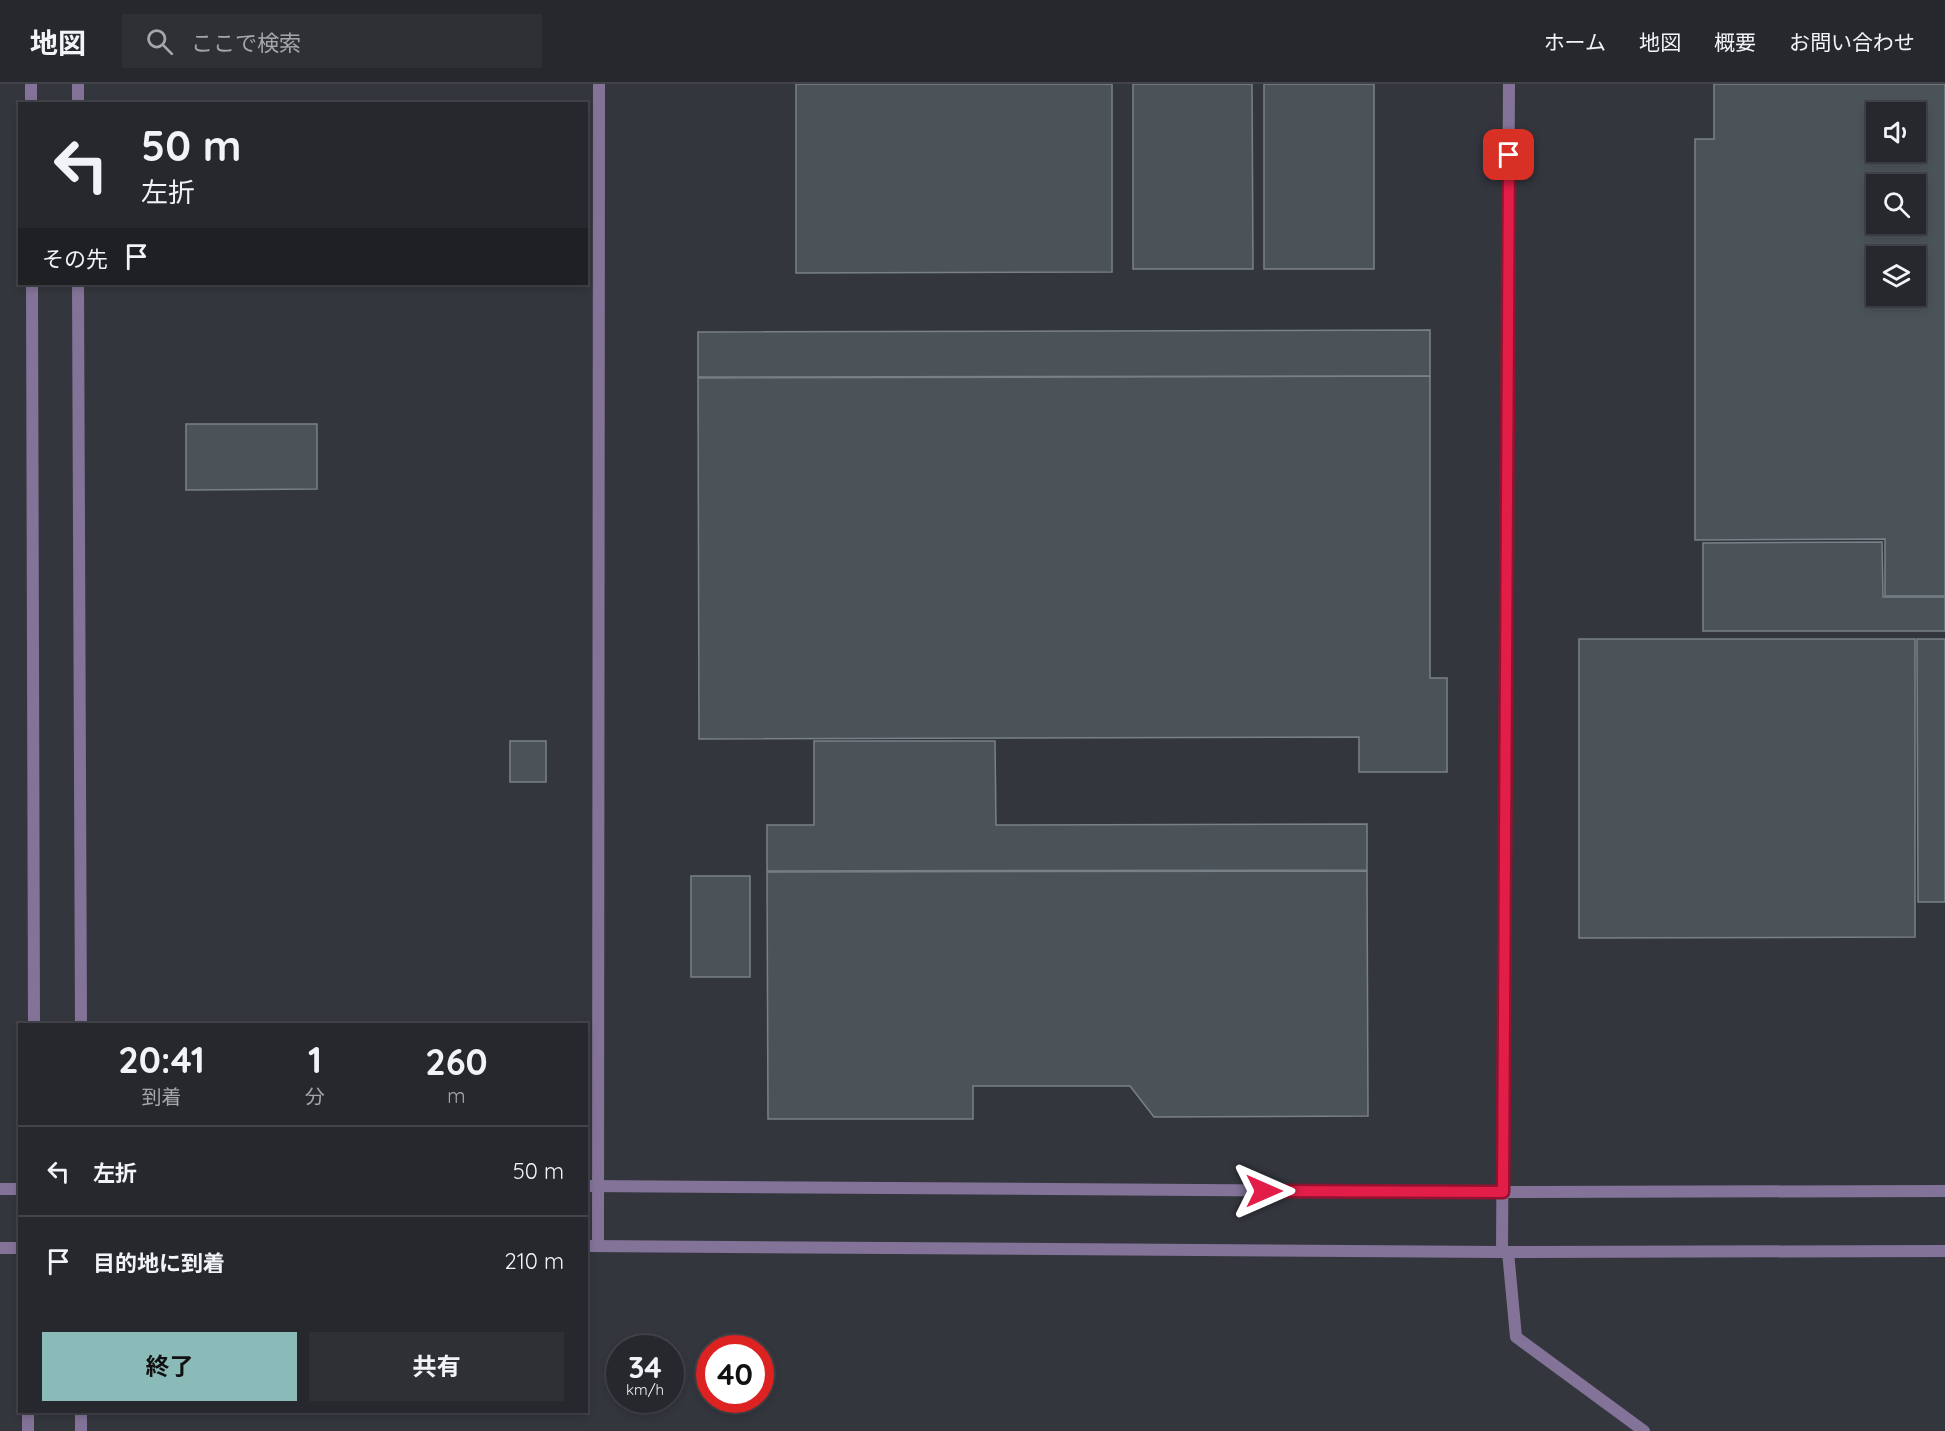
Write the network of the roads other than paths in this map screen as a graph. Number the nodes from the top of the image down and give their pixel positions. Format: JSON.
{"nodes":[{"id":1,"x":31,"y":84,"type":"edge"},
{"id":2,"x":78,"y":84,"type":"edge"},
{"id":3,"x":599,"y":84,"type":"edge"},
{"id":4,"x":1509,"y":84,"type":"edge"},
{"id":5,"x":31,"y":102,"type":"edge"},
{"id":6,"x":78,"y":102,"type":"edge"},
{"id":7,"x":32,"y":285,"type":"edge"},
{"id":8,"x":78,"y":285,"type":"edge"},
{"id":9,"x":34,"y":1023,"type":"edge"},
{"id":10,"x":81,"y":1023,"type":"edge"},
{"id":11,"x":592,"y":1186,"type":"edge"},
{"id":12,"x":0,"y":1189,"type":"edge"},
{"id":13,"x":18,"y":1189,"type":"edge"},
{"id":14,"x":1945,"y":1191,"type":"edge"},
{"id":15,"x":1503,"y":1192,"type":"junction"},
{"id":16,"x":592,"y":1246,"type":"edge"},
{"id":17,"x":0,"y":1248,"type":"edge"},
{"id":18,"x":18,"y":1248,"type":"edge"},
{"id":19,"x":1945,"y":1251,"type":"edge"},
{"id":20,"x":1505,"y":1252,"type":"junction"},
{"id":21,"x":28,"y":1413,"type":"edge"},
{"id":22,"x":81,"y":1413,"type":"edge"},
{"id":23,"x":28,"y":1431,"type":"edge"},
{"id":24,"x":81,"y":1431,"type":"edge"},
{"id":25,"x":1644,"y":1431,"type":"edge"}],
"edges":[{"from":1,"to":5,"type":"street"},
{"from":2,"to":6,"type":"street"},
{"from":3,"to":11,"type":"street"},
{"from":4,"to":15,"type":"street"},
{"from":7,"to":9,"type":"street"},
{"from":8,"to":10,"type":"street"},
{"from":11,"to":15,"type":"street"},
{"from":11,"to":16,"type":"street"},
{"from":12,"to":13,"type":"street"},
{"from":14,"to":15,"type":"street"},
{"from":15,"to":20,"type":"street"},
{"from":16,"to":20,"type":"street"},
{"from":17,"to":18,"type":"street"},
{"from":19,"to":20,"type":"street"},
{"from":20,"to":25,"type":"street"},
{"from":21,"to":23,"type":"street"},
{"from":22,"to":24,"type":"street"}]}
